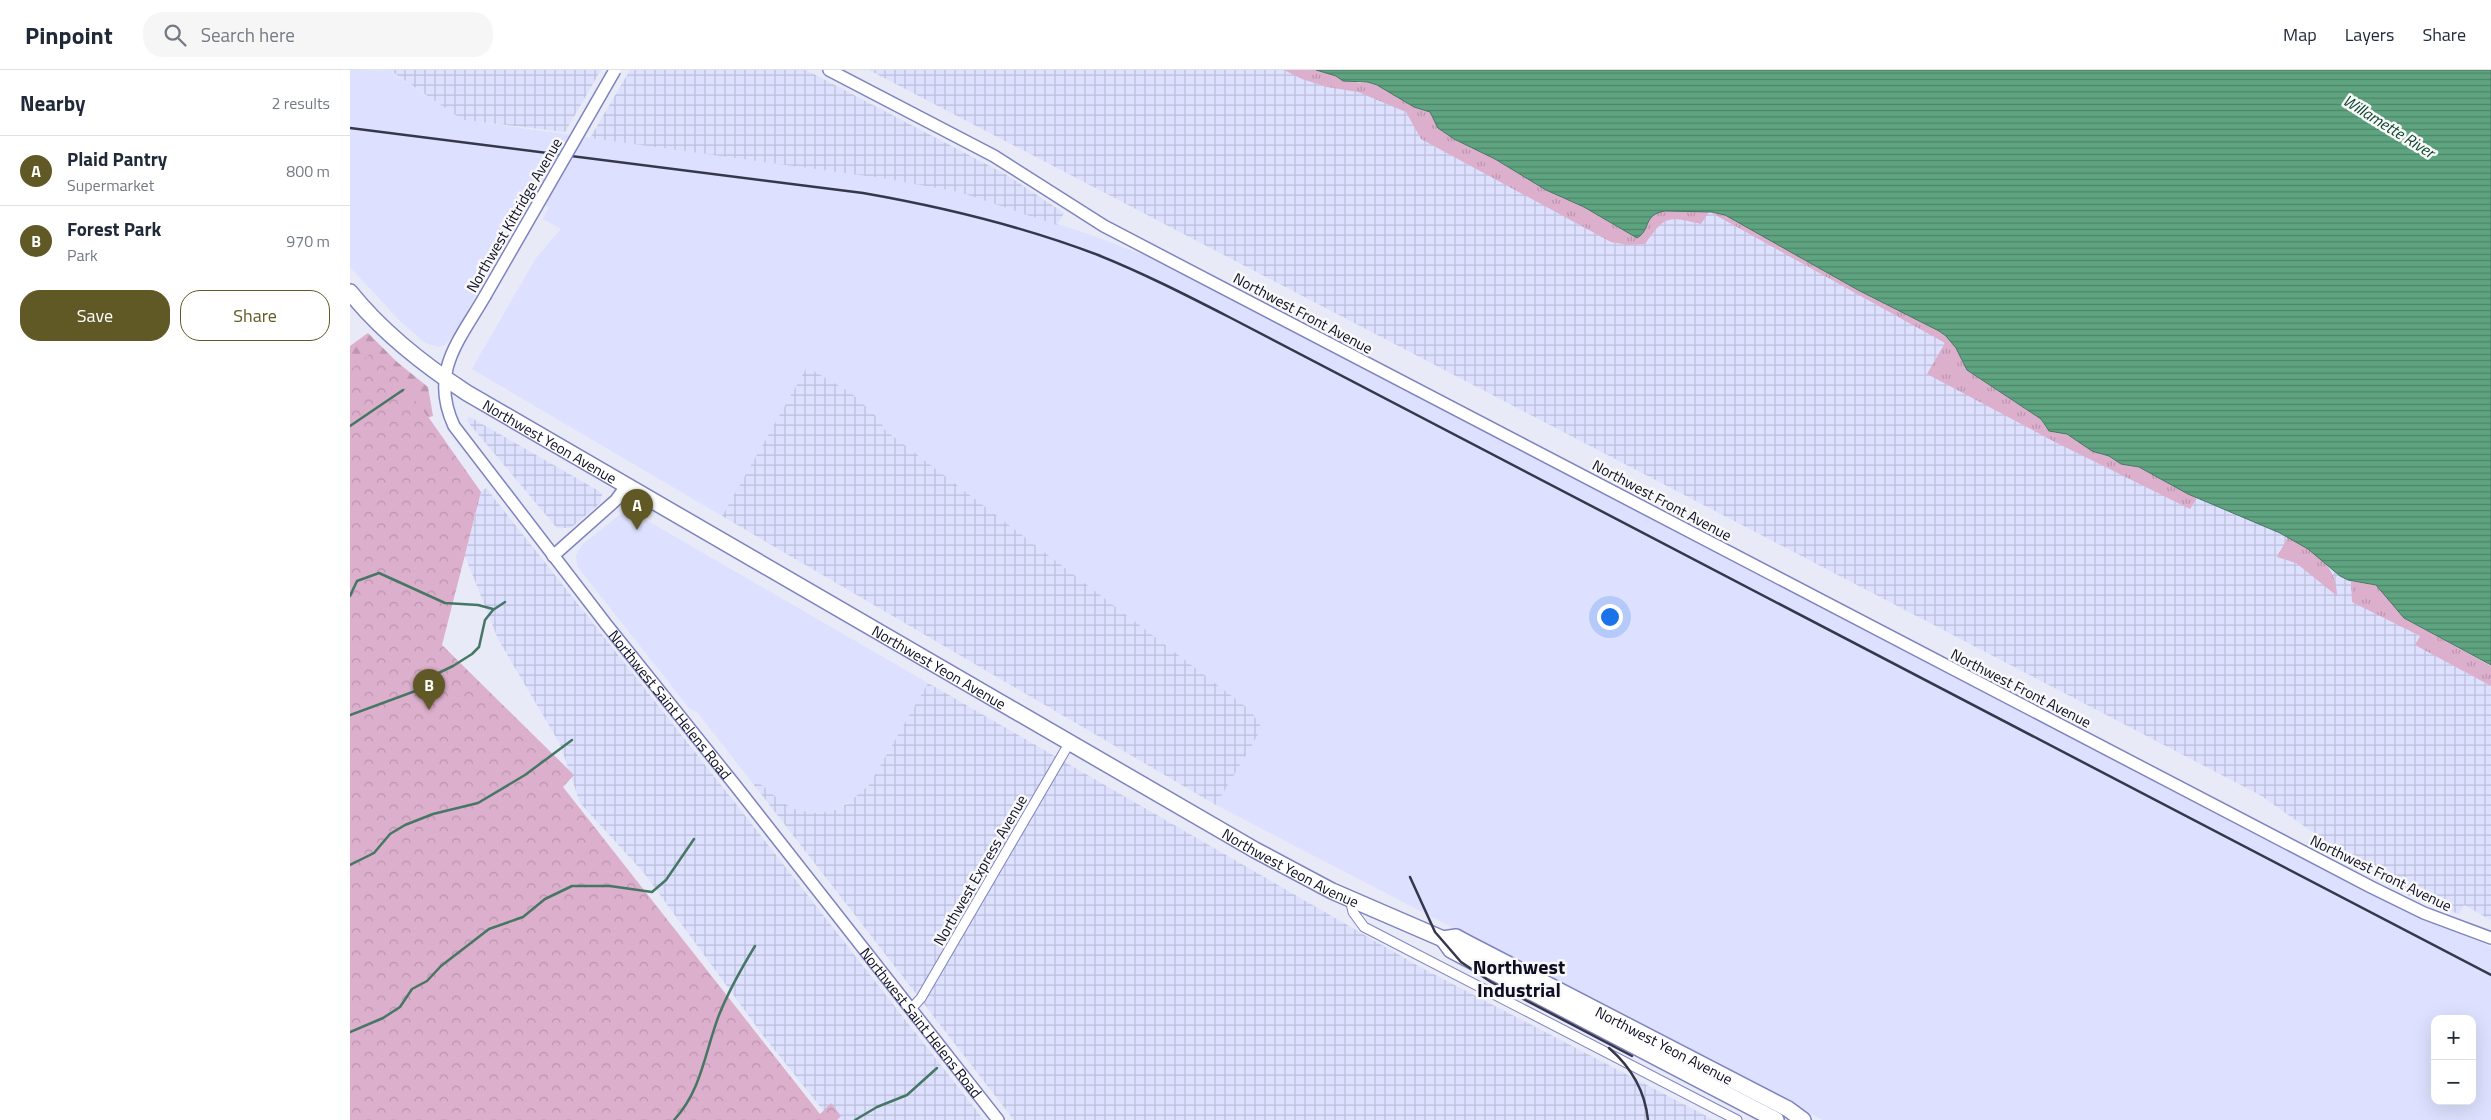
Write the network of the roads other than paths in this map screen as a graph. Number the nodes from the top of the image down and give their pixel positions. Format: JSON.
{"nodes":[{"id":1,"x":615,"y":70,"type":"edge"},
{"id":2,"x":829,"y":70,"type":"edge"},
{"id":3,"x":350,"y":292,"type":"edge"},
{"id":4,"x":443,"y":378,"type":"junction"},
{"id":5,"x":627,"y":485,"type":"junction"},
{"id":6,"x":553,"y":556,"type":"junction"},
{"id":7,"x":1070,"y":742,"type":"junction"},
{"id":8,"x":1350,"y":899,"type":"junction"},
{"id":9,"x":2491,"y":938,"type":"edge"},
{"id":10,"x":1443,"y":939,"type":"junction"},
{"id":11,"x":911,"y":1009,"type":"junction"},
{"id":12,"x":998,"y":1120,"type":"edge"},
{"id":13,"x":1737,"y":1120,"type":"edge"},
{"id":14,"x":1776,"y":1120,"type":"edge"},
{"id":15,"x":1803,"y":1120,"type":"edge"}],
"edges":[{"from":1,"to":4,"type":"main road","name":"Northwest Kittridge Avenue","bridge":true},
{"from":2,"to":9,"type":"main road","name":"Northwest Front Avenue"},
{"from":3,"to":4,"type":"highway"},
{"from":4,"to":5,"type":"highway","name":"Northwest Yeon Avenue"},
{"from":4,"to":6,"type":"main road","name":"Northwest Saint Helens Road"},
{"from":5,"to":6,"type":"main road"},
{"from":5,"to":7,"type":"highway","name":"Northwest Yeon Avenue"},
{"from":6,"to":11,"type":"main road","name":"Northwest Saint Helens Road"},
{"from":7,"to":8,"type":"highway","name":"Northwest Yeon Avenue"},
{"from":7,"to":11,"type":"street","name":"Northwest Express Avenue"},
{"from":8,"to":10,"type":"highway","name":"Northwest Yeon Avenue"},
{"from":8,"to":13,"type":"street"},
{"from":10,"to":14,"type":"highway","name":"Northwest Yeon Avenue"},
{"from":10,"to":15,"type":"highway","name":"Northwest Yeon Avenue"},
{"from":11,"to":12,"type":"main road","name":"Northwest Saint Helens Road"}]}
